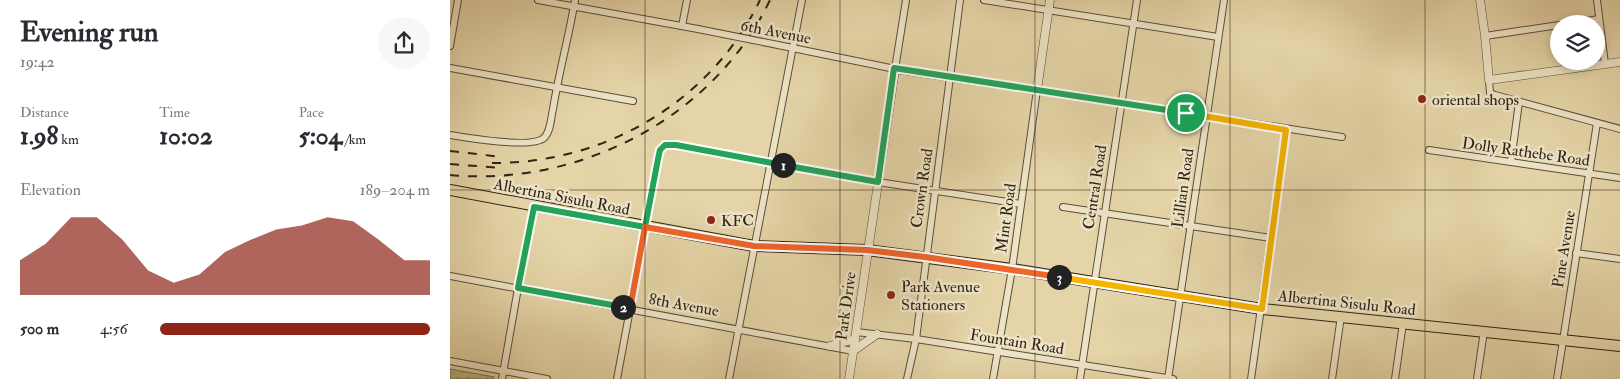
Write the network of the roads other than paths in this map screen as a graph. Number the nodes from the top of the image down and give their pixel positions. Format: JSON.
{"nodes":[{"id":1,"x":458,"y":0,"type":"edge"},
{"id":2,"x":538,"y":0,"type":"edge"},
{"id":3,"x":687,"y":0,"type":"edge"},
{"id":4,"x":802,"y":0,"type":"edge"},
{"id":5,"x":906,"y":0,"type":"edge"},
{"id":6,"x":960,"y":0,"type":"edge"},
{"id":7,"x":984,"y":0,"type":"edge"},
{"id":8,"x":1050,"y":0,"type":"edge"},
{"id":9,"x":1137,"y":0,"type":"edge"},
{"id":10,"x":1224,"y":0,"type":"edge"},
{"id":11,"x":1480,"y":0,"type":"edge"},
{"id":12,"x":1597,"y":0,"type":"edge"},
{"id":13,"x":574,"y":3,"type":"edge"},
{"id":14,"x":1048,"y":10,"type":"junction"},
{"id":15,"x":1599,"y":15,"type":"edge"},
{"id":16,"x":1133,"y":24,"type":"junction"},
{"id":17,"x":682,"y":26,"type":"junction"},
{"id":18,"x":1550,"y":26,"type":"edge"},
{"id":19,"x":1485,"y":36,"type":"junction"},
{"id":20,"x":1218,"y":37,"type":"junction"},
{"id":21,"x":450,"y":46,"type":"edge"},
{"id":22,"x":793,"y":48,"type":"junction"},
{"id":23,"x":1620,"y":62,"type":"edge"},
{"id":24,"x":1605,"y":64,"type":"edge"},
{"id":25,"x":450,"y":68,"type":"edge"},
{"id":26,"x":894,"y":68,"type":"junction"},
{"id":27,"x":1562,"y":70,"type":"edge"},
{"id":28,"x":950,"y":77,"type":"junction"},
{"id":29,"x":1489,"y":80,"type":"junction"},
{"id":30,"x":556,"y":87,"type":"junction"},
{"id":31,"x":1037,"y":90,"type":"junction"},
{"id":32,"x":633,"y":101,"type":"dead end"},
{"id":33,"x":1519,"y":102,"type":"junction"},
{"id":34,"x":1122,"y":103,"type":"junction"},
{"id":35,"x":1206,"y":116,"type":"junction"},
{"id":36,"x":1597,"y":123,"type":"junction"},
{"id":37,"x":1620,"y":129,"type":"edge"},
{"id":38,"x":1286,"y":130,"type":"junction"},
{"id":39,"x":450,"y":135,"type":"edge"},
{"id":40,"x":1342,"y":137,"type":"dead end"},
{"id":41,"x":1429,"y":150,"type":"dead end"},
{"id":42,"x":1511,"y":162,"type":"junction"},
{"id":43,"x":771,"y":163,"type":"junction"},
{"id":44,"x":1588,"y":173,"type":"junction"},
{"id":45,"x":1620,"y":178,"type":"edge"},
{"id":46,"x":878,"y":182,"type":"junction"},
{"id":47,"x":450,"y":190,"type":"edge"},
{"id":48,"x":934,"y":191,"type":"junction"},
{"id":49,"x":1021,"y":204,"type":"junction"},
{"id":50,"x":534,"y":207,"type":"junction"},
{"id":51,"x":1063,"y":207,"type":"dead end"},
{"id":52,"x":1104,"y":213,"type":"junction"},
{"id":53,"x":645,"y":227,"type":"junction"},
{"id":54,"x":1191,"y":227,"type":"junction"},
{"id":55,"x":1271,"y":238,"type":"junction"},
{"id":56,"x":754,"y":246,"type":"junction"},
{"id":57,"x":867,"y":250,"type":"junction"},
{"id":58,"x":1576,"y":253,"type":"junction"},
{"id":59,"x":925,"y":257,"type":"junction"},
{"id":60,"x":1620,"y":260,"type":"edge"},
{"id":61,"x":1012,"y":270,"type":"junction"},
{"id":62,"x":450,"y":276,"type":"edge"},
{"id":63,"x":1094,"y":283,"type":"junction"},
{"id":64,"x":518,"y":288,"type":"junction"},
{"id":65,"x":1180,"y":296,"type":"junction"},
{"id":66,"x":630,"y":309,"type":"junction"},
{"id":67,"x":1262,"y":309,"type":"junction"},
{"id":68,"x":1341,"y":316,"type":"junction"},
{"id":69,"x":1403,"y":323,"type":"junction"},
{"id":70,"x":739,"y":328,"type":"junction"},
{"id":71,"x":1484,"y":331,"type":"junction"},
{"id":72,"x":877,"y":334,"type":"junction"},
{"id":73,"x":855,"y":335,"type":"junction"},
{"id":74,"x":916,"y":338,"type":"junction"},
{"id":75,"x":1563,"y":339,"type":"junction"},
{"id":76,"x":830,"y":346,"type":"junction"},
{"id":77,"x":1620,"y":346,"type":"edge"},
{"id":78,"x":854,"y":351,"type":"junction"},
{"id":79,"x":998,"y":352,"type":"junction"},
{"id":80,"x":450,"y":361,"type":"edge"},
{"id":81,"x":1082,"y":365,"type":"junction"},
{"id":82,"x":504,"y":371,"type":"junction"},
{"id":83,"x":502,"y":379,"type":"edge"},
{"id":84,"x":547,"y":379,"type":"edge"},
{"id":85,"x":617,"y":379,"type":"edge"},
{"id":86,"x":729,"y":379,"type":"edge"},
{"id":87,"x":849,"y":379,"type":"edge"},
{"id":88,"x":907,"y":379,"type":"edge"},
{"id":89,"x":993,"y":379,"type":"edge"},
{"id":90,"x":1080,"y":379,"type":"edge"},
{"id":91,"x":1169,"y":379,"type":"edge"},
{"id":92,"x":1251,"y":379,"type":"edge"},
{"id":93,"x":1332,"y":379,"type":"edge"},
{"id":94,"x":1395,"y":379,"type":"edge"},
{"id":95,"x":1477,"y":379,"type":"edge"},
{"id":96,"x":1557,"y":379,"type":"edge"}],
"edges":[{"from":1,"to":21,"type":"street"},
{"from":2,"to":13,"type":"street","name":"6th Avenue"},
{"from":3,"to":17,"type":"street"},
{"from":4,"to":22,"type":"street"},
{"from":5,"to":26,"type":"street","name":"Park Drive"},
{"from":6,"to":28,"type":"street","name":"Crown Road"},
{"from":7,"to":14,"type":"street"},
{"from":8,"to":14,"type":"street"},
{"from":9,"to":16,"type":"street","name":"Central Road"},
{"from":10,"to":20,"type":"street","name":"Lillian Road"},
{"from":11,"to":19,"type":"street"},
{"from":12,"to":15,"type":"street"},
{"from":13,"to":17,"type":"street","name":"6th Avenue"},
{"from":13,"to":30,"type":"street"},
{"from":14,"to":16,"type":"street"},
{"from":14,"to":31,"type":"street"},
{"from":16,"to":20,"type":"street"},
{"from":16,"to":34,"type":"street","name":"Central Road"},
{"from":17,"to":22,"type":"street","name":"6th Avenue","bridge":true},
{"from":18,"to":19,"type":"street"},
{"from":19,"to":29,"type":"street"},
{"from":20,"to":35,"type":"street","name":"Lillian Road"},
{"from":22,"to":26,"type":"street","name":"6th Avenue"},
{"from":22,"to":43,"type":"street"},
{"from":23,"to":24,"type":"street"},
{"from":25,"to":30,"type":"street"},
{"from":26,"to":28,"type":"street","name":"6th Avenue"},
{"from":26,"to":46,"type":"street","name":"Park Drive"},
{"from":27,"to":29,"type":"street"},
{"from":28,"to":31,"type":"street"},
{"from":28,"to":48,"type":"street","name":"Crown Road"},
{"from":29,"to":33,"type":"street"},
{"from":30,"to":32,"type":"street"},
{"from":30,"to":39,"type":"street"},
{"from":31,"to":34,"type":"street"},
{"from":31,"to":49,"type":"street","name":"Mint Road"},
{"from":33,"to":36,"type":"street"},
{"from":33,"to":42,"type":"street"},
{"from":34,"to":35,"type":"street"},
{"from":34,"to":52,"type":"street","name":"Central Road"},
{"from":35,"to":38,"type":"street"},
{"from":35,"to":54,"type":"street","name":"Lillian Road"},
{"from":36,"to":37,"type":"street"},
{"from":36,"to":44,"type":"street","name":"Pine Avenue"},
{"from":38,"to":40,"type":"street"},
{"from":38,"to":55,"type":"street"},
{"from":41,"to":42,"type":"street","name":"Dolly Rathebe Road"},
{"from":42,"to":44,"type":"street","name":"Dolly Rathebe Road"},
{"from":43,"to":46,"type":"street"},
{"from":43,"to":53,"type":"street"},
{"from":43,"to":56,"type":"street"},
{"from":44,"to":45,"type":"street","name":"Dolly Rathebe Road"},
{"from":44,"to":58,"type":"street","name":"Pine Avenue"},
{"from":46,"to":48,"type":"street"},
{"from":46,"to":57,"type":"street","name":"Park Drive"},
{"from":47,"to":50,"type":"main road","name":"Albertina Sisulu Road"},
{"from":48,"to":49,"type":"street"},
{"from":48,"to":59,"type":"street","name":"Crown Road"},
{"from":49,"to":61,"type":"street","name":"Mint Road"},
{"from":50,"to":53,"type":"main road","name":"Albertina Sisulu Road"},
{"from":50,"to":64,"type":"street"},
{"from":51,"to":52,"type":"street"},
{"from":52,"to":54,"type":"street"},
{"from":52,"to":63,"type":"street","name":"Central Road"},
{"from":53,"to":56,"type":"main road","name":"Albertina Sisulu Road"},
{"from":53,"to":66,"type":"street"},
{"from":54,"to":55,"type":"street"},
{"from":54,"to":65,"type":"street","name":"Lillian Road"},
{"from":55,"to":67,"type":"street"},
{"from":56,"to":57,"type":"main road","name":"Albertina Sisulu Road"},
{"from":56,"to":70,"type":"street"},
{"from":57,"to":59,"type":"main road","name":"Albertina Sisulu Road"},
{"from":57,"to":73,"type":"street","name":"Park Drive"},
{"from":58,"to":60,"type":"street"},
{"from":58,"to":75,"type":"street","name":"Pine Avenue"},
{"from":59,"to":61,"type":"main road","name":"Albertina Sisulu Road"},
{"from":59,"to":74,"type":"street","name":"Crown Road"},
{"from":61,"to":63,"type":"main road","name":"Albertina Sisulu Road"},
{"from":61,"to":79,"type":"street","name":"Mint Road"},
{"from":62,"to":64,"type":"street","name":"8th Avenue"},
{"from":63,"to":65,"type":"main road","name":"Albertina Sisulu Road"},
{"from":63,"to":81,"type":"street","name":"Central Road"},
{"from":64,"to":66,"type":"street","name":"8th Avenue"},
{"from":64,"to":82,"type":"street"},
{"from":65,"to":67,"type":"main road","name":"Albertina Sisulu Road"},
{"from":65,"to":91,"type":"street","name":"Lillian Road"},
{"from":66,"to":70,"type":"street","name":"8th Avenue"},
{"from":66,"to":85,"type":"street"},
{"from":67,"to":68,"type":"main road","name":"Albertina Sisulu Road"},
{"from":67,"to":92,"type":"street"},
{"from":68,"to":69,"type":"main road","name":"Albertina Sisulu Road"},
{"from":68,"to":93,"type":"street"},
{"from":69,"to":71,"type":"main road","name":"Albertina Sisulu Road"},
{"from":69,"to":94,"type":"street"},
{"from":70,"to":76,"type":"street","name":"8th Avenue"},
{"from":70,"to":86,"type":"street"},
{"from":71,"to":75,"type":"main road","name":"Albertina Sisulu Road"},
{"from":71,"to":95,"type":"street"},
{"from":72,"to":73,"type":"street","name":"Fountain Road"},
{"from":72,"to":74,"type":"street","name":"Fountain Road"},
{"from":72,"to":78,"type":"street"},
{"from":73,"to":76,"type":"street"},
{"from":73,"to":78,"type":"street","name":"Park Drive"},
{"from":74,"to":79,"type":"street","name":"Fountain Road"},
{"from":74,"to":88,"type":"street","name":"Crown Road"},
{"from":75,"to":77,"type":"main road","name":"Albertina Sisulu Road"},
{"from":75,"to":96,"type":"street","name":"Pine Avenue"},
{"from":76,"to":78,"type":"street","name":"8th Avenue"},
{"from":78,"to":87,"type":"street","name":"Park Drive"},
{"from":79,"to":81,"type":"street","name":"Fountain Road"},
{"from":79,"to":89,"type":"street","name":"Mint Road"},
{"from":80,"to":82,"type":"street"},
{"from":81,"to":90,"type":"street","name":"Central Road"},
{"from":81,"to":91,"type":"street","name":"Fountain Road"},
{"from":82,"to":83,"type":"street"},
{"from":82,"to":84,"type":"street"}]}
